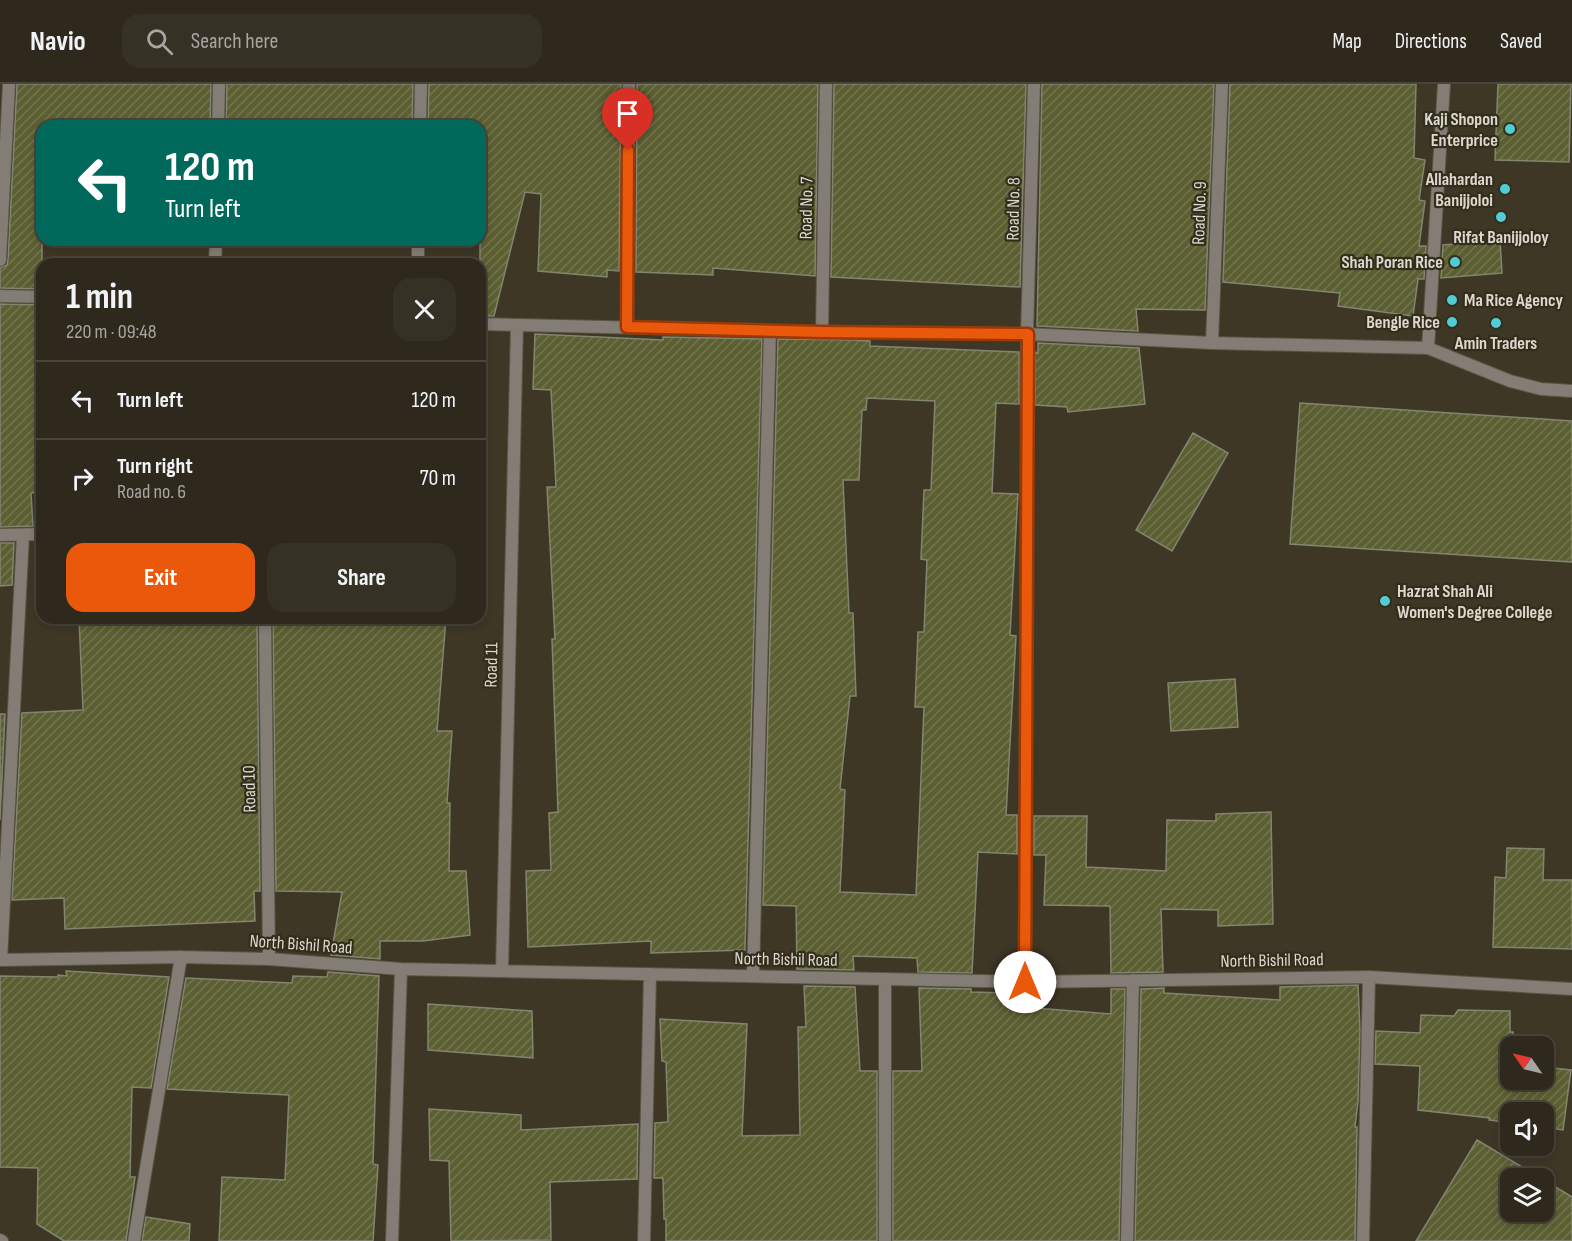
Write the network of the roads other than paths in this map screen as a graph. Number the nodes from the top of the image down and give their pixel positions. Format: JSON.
{"nodes":[{"id":1,"x":9,"y":84,"type":"edge"},
{"id":2,"x":219,"y":84,"type":"edge"},
{"id":3,"x":421,"y":84,"type":"edge"},
{"id":4,"x":629,"y":84,"type":"edge"},
{"id":5,"x":826,"y":84,"type":"edge"},
{"id":6,"x":1034,"y":84,"type":"edge"},
{"id":7,"x":1222,"y":84,"type":"edge"},
{"id":8,"x":1444,"y":84,"type":"edge"},
{"id":9,"x":218,"y":120,"type":"edge"},
{"id":10,"x":420,"y":120,"type":"edge"},
{"id":11,"x":0,"y":260,"type":"edge"},
{"id":12,"x":0,"y":296,"type":"edge"},
{"id":13,"x":36,"y":297,"type":"edge"},
{"id":14,"x":486,"y":324,"type":"edge"},
{"id":15,"x":517,"y":325,"type":"junction"},
{"id":16,"x":627,"y":327,"type":"junction"},
{"id":17,"x":770,"y":331,"type":"junction"},
{"id":18,"x":822,"y":332,"type":"junction"},
{"id":19,"x":1028,"y":334,"type":"junction"},
{"id":20,"x":1212,"y":343,"type":"junction"},
{"id":21,"x":1428,"y":348,"type":"junction"},
{"id":22,"x":1572,"y":391,"type":"edge"},
{"id":23,"x":36,"y":534,"type":"edge"},
{"id":24,"x":0,"y":535,"type":"edge"},
{"id":25,"x":22,"y":535,"type":"junction"},
{"id":26,"x":265,"y":624,"type":"edge"},
{"id":27,"x":181,"y":957,"type":"junction"},
{"id":28,"x":269,"y":959,"type":"junction"},
{"id":29,"x":0,"y":960,"type":"edge"},
{"id":30,"x":401,"y":969,"type":"junction"},
{"id":31,"x":502,"y":971,"type":"junction"},
{"id":32,"x":650,"y":974,"type":"junction"},
{"id":33,"x":753,"y":976,"type":"junction"},
{"id":34,"x":1369,"y":977,"type":"junction"},
{"id":35,"x":885,"y":979,"type":"junction"},
{"id":36,"x":1133,"y":980,"type":"junction"},
{"id":37,"x":1025,"y":982,"type":"junction"},
{"id":38,"x":1572,"y":989,"type":"edge"},
{"id":39,"x":134,"y":1241,"type":"edge"},
{"id":40,"x":392,"y":1241,"type":"edge"},
{"id":41,"x":644,"y":1241,"type":"edge"},
{"id":42,"x":885,"y":1241,"type":"edge"},
{"id":43,"x":1127,"y":1241,"type":"edge"},
{"id":44,"x":1363,"y":1241,"type":"edge"}],
"edges":[{"from":1,"to":11,"type":"street"},
{"from":2,"to":9,"type":"street"},
{"from":3,"to":10,"type":"street"},
{"from":4,"to":16,"type":"street"},
{"from":5,"to":18,"type":"street","name":"Road No. 7"},
{"from":6,"to":19,"type":"street","name":"Road No. 8"},
{"from":7,"to":20,"type":"street","name":"Road No. 9"},
{"from":8,"to":21,"type":"street"},
{"from":12,"to":13,"type":"street"},
{"from":14,"to":15,"type":"street"},
{"from":15,"to":16,"type":"street"},
{"from":15,"to":31,"type":"street","name":"Road 11"},
{"from":16,"to":17,"type":"street"},
{"from":17,"to":18,"type":"street"},
{"from":17,"to":33,"type":"street"},
{"from":18,"to":19,"type":"street"},
{"from":19,"to":20,"type":"street"},
{"from":19,"to":37,"type":"street","name":"Road No. 8"},
{"from":20,"to":21,"type":"street"},
{"from":21,"to":22,"type":"street"},
{"from":23,"to":25,"type":"street"},
{"from":24,"to":25,"type":"street"},
{"from":25,"to":29,"type":"street"},
{"from":26,"to":28,"type":"street","name":"Road 10"},
{"from":27,"to":28,"type":"street","name":"North Bishil Road"},
{"from":27,"to":29,"type":"street","name":"North Bishil Road"},
{"from":27,"to":39,"type":"street"},
{"from":28,"to":30,"type":"street","name":"North Bishil Road"},
{"from":30,"to":31,"type":"street","name":"North Bishil Road"},
{"from":30,"to":40,"type":"street"},
{"from":31,"to":32,"type":"street","name":"North Bishil Road"},
{"from":32,"to":33,"type":"street","name":"North Bishil Road"},
{"from":32,"to":41,"type":"street"},
{"from":33,"to":35,"type":"street","name":"North Bishil Road"},
{"from":34,"to":36,"type":"street","name":"North Bishil Road"},
{"from":34,"to":38,"type":"street","name":"North Bishil Road"},
{"from":34,"to":44,"type":"street"},
{"from":35,"to":37,"type":"street","name":"North Bishil Road"},
{"from":35,"to":42,"type":"street"},
{"from":36,"to":37,"type":"street","name":"North Bishil Road"},
{"from":36,"to":43,"type":"street"}]}
